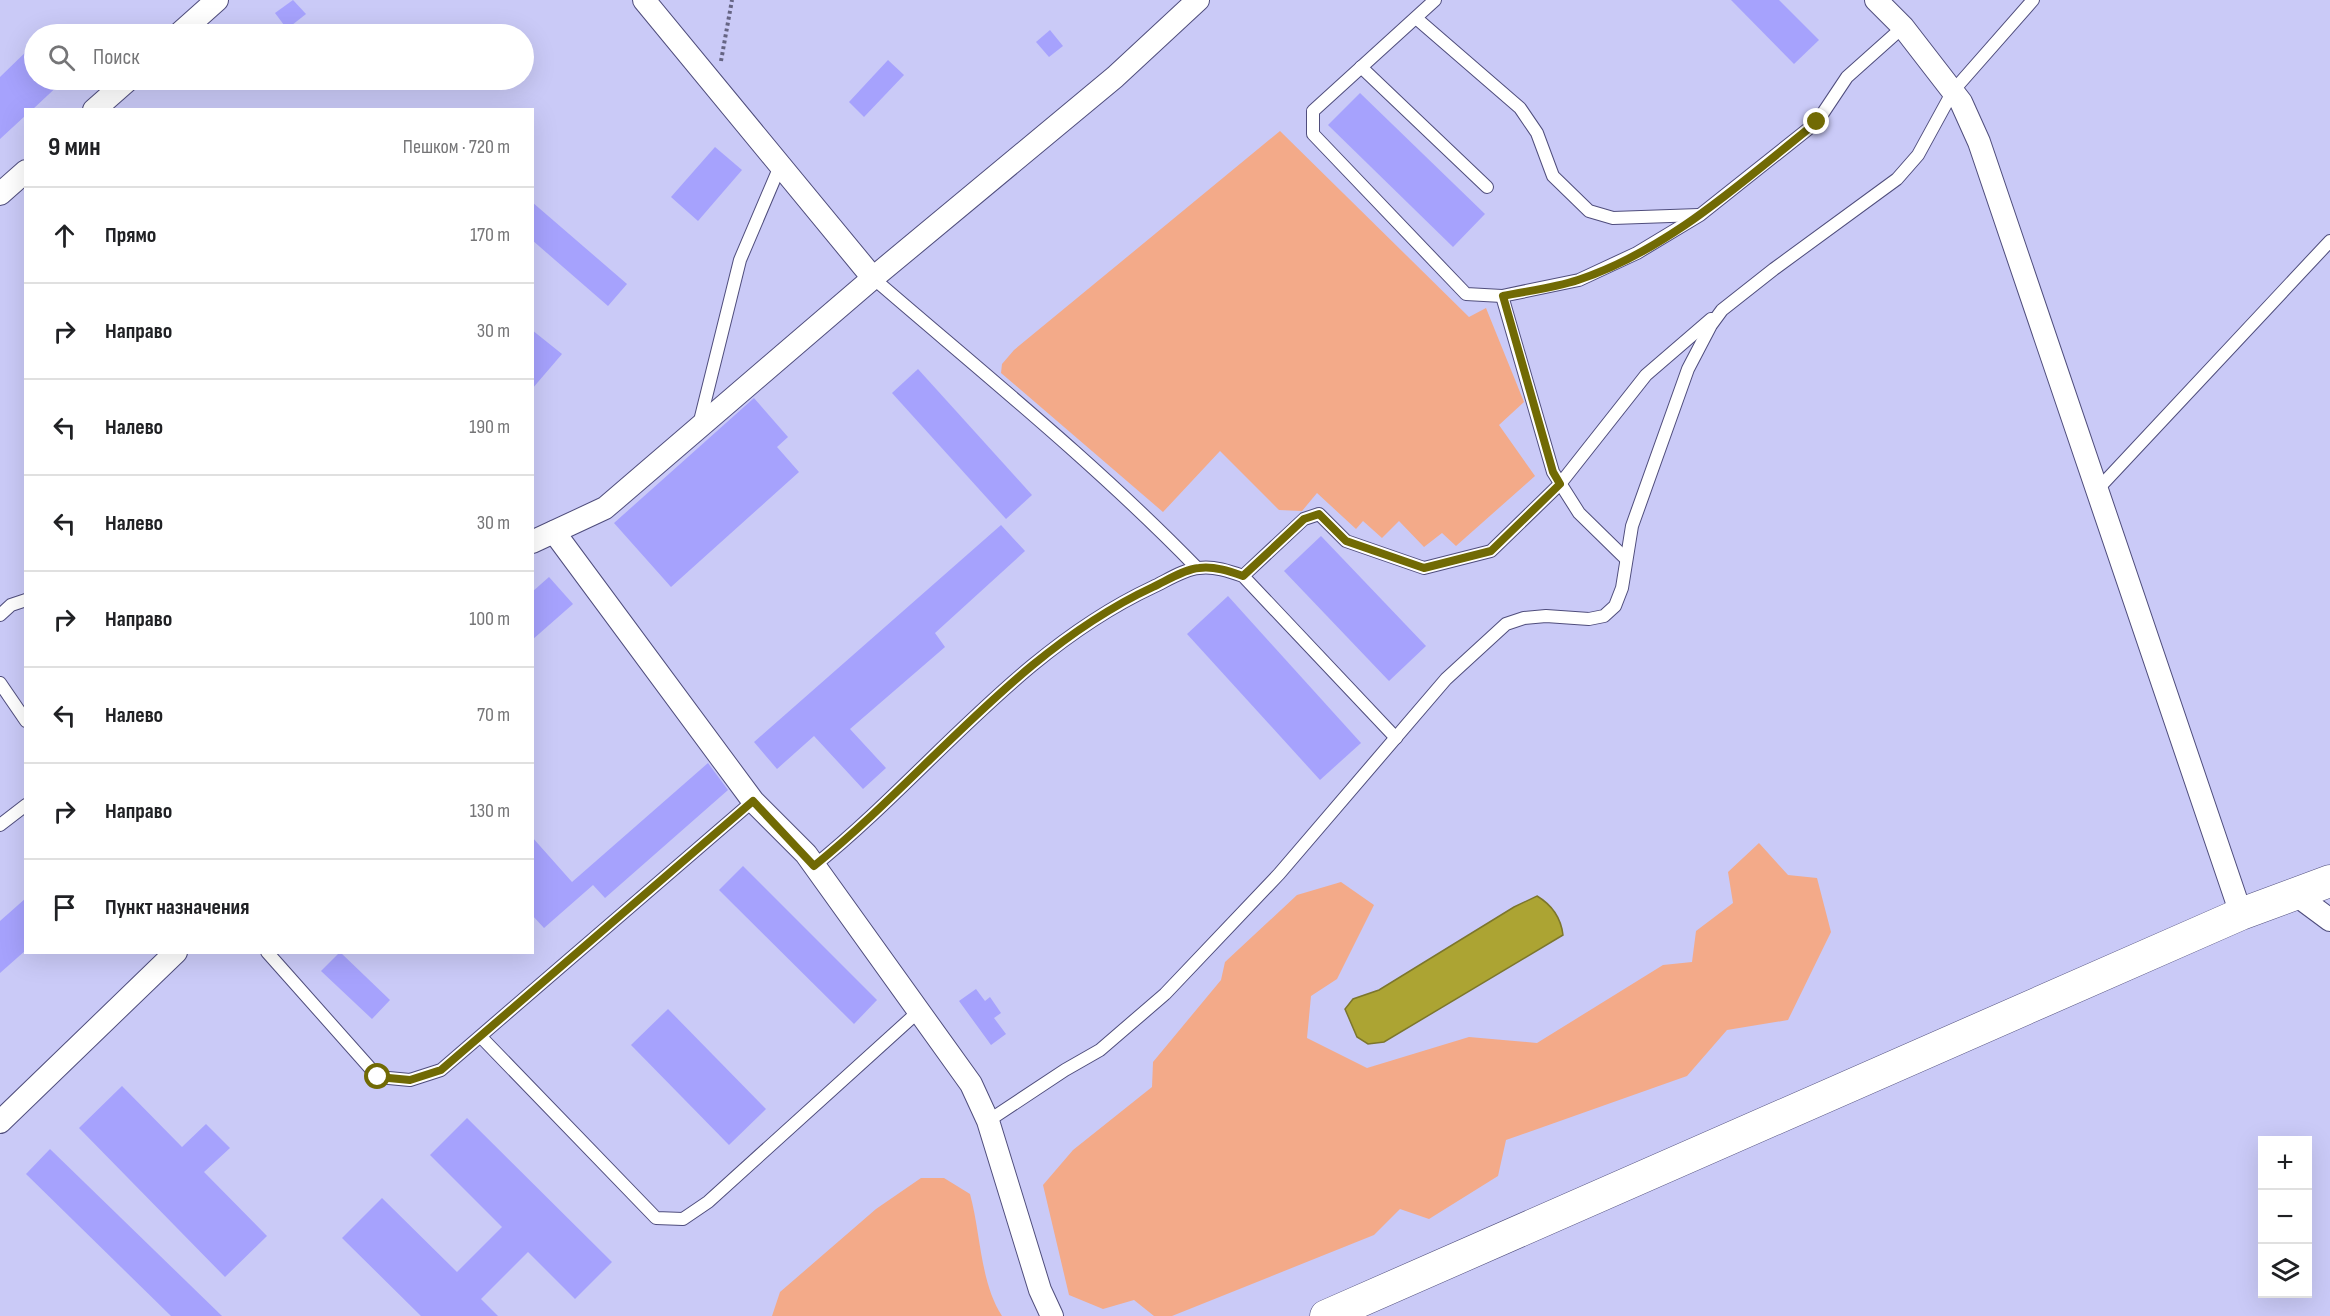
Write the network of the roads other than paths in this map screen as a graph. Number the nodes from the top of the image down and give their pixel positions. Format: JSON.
{"nodes":[{"id":1,"x":217,"y":0,"type":"edge"},
{"id":2,"x":644,"y":0,"type":"edge"},
{"id":3,"x":1198,"y":0,"type":"edge"},
{"id":4,"x":1436,"y":0,"type":"edge"},
{"id":5,"x":1876,"y":0,"type":"edge"},
{"id":6,"x":2033,"y":0,"type":"edge"},
{"id":7,"x":1416,"y":18,"type":"junction"},
{"id":8,"x":189,"y":24,"type":"edge"},
{"id":9,"x":1902,"y":27,"type":"junction"},
{"id":10,"x":1361,"y":67,"type":"junction"},
{"id":11,"x":117,"y":90,"type":"edge"},
{"id":12,"x":1953,"y":91,"type":"junction"},
{"id":13,"x":96,"y":108,"type":"edge"},
{"id":14,"x":780,"y":166,"type":"junction"},
{"id":15,"x":24,"y":173,"type":"edge"},
{"id":16,"x":1487,"y":187,"type":"dead end"},
{"id":17,"x":0,"y":194,"type":"edge"},
{"id":18,"x":1700,"y":215,"type":"junction"},
{"id":19,"x":2330,"y":241,"type":"edge"},
{"id":20,"x":873,"y":278,"type":"junction"},
{"id":21,"x":1503,"y":296,"type":"junction"},
{"id":22,"x":1722,"y":310,"type":"junction"},
{"id":23,"x":698,"y":429,"type":"junction"},
{"id":24,"x":1560,"y":484,"type":"junction"},
{"id":25,"x":2097,"y":490,"type":"junction"},
{"id":26,"x":554,"y":532,"type":"junction"},
{"id":27,"x":534,"y":541,"type":"edge"},
{"id":28,"x":1626,"y":559,"type":"junction"},
{"id":29,"x":1197,"y":568,"type":"junction"},
{"id":30,"x":1243,"y":576,"type":"junction"},
{"id":31,"x":24,"y":601,"type":"edge"},
{"id":32,"x":0,"y":615,"type":"edge"},
{"id":33,"x":0,"y":683,"type":"edge"},
{"id":34,"x":24,"y":718,"type":"edge"},
{"id":35,"x":1396,"y":738,"type":"junction"},
{"id":36,"x":753,"y":801,"type":"junction"},
{"id":37,"x":24,"y":807,"type":"edge"},
{"id":38,"x":0,"y":825,"type":"edge"},
{"id":39,"x":814,"y":866,"type":"junction"},
{"id":40,"x":2330,"y":881,"type":"edge"},
{"id":41,"x":2295,"y":894,"type":"junction"},
{"id":42,"x":2241,"y":914,"type":"junction"},
{"id":43,"x":2330,"y":920,"type":"edge"},
{"id":44,"x":174,"y":954,"type":"edge"},
{"id":45,"x":269,"y":954,"type":"edge"},
{"id":46,"x":918,"y":1011,"type":"junction"},
{"id":47,"x":481,"y":1037,"type":"junction"},
{"id":48,"x":988,"y":1121,"type":"junction"},
{"id":49,"x":0,"y":1122,"type":"edge"},
{"id":50,"x":1052,"y":1316,"type":"edge"},
{"id":51,"x":1326,"y":1316,"type":"edge"}],
"edges":[{"from":1,"to":8,"type":"street"},
{"from":2,"to":14,"type":"street"},
{"from":3,"to":20,"type":"street"},
{"from":4,"to":7,"type":"lane"},
{"from":5,"to":9,"type":"street"},
{"from":6,"to":12,"type":"lane"},
{"from":7,"to":10,"type":"lane"},
{"from":7,"to":18,"type":"lane"},
{"from":9,"to":12,"type":"street"},
{"from":9,"to":18,"type":"lane"},
{"from":10,"to":16,"type":"lane"},
{"from":10,"to":21,"type":"lane"},
{"from":11,"to":13,"type":"street"},
{"from":12,"to":22,"type":"lane"},
{"from":12,"to":25,"type":"street"},
{"from":14,"to":20,"type":"street"},
{"from":14,"to":23,"type":"lane"},
{"from":15,"to":17,"type":"street"},
{"from":18,"to":21,"type":"lane"},
{"from":19,"to":25,"type":"lane"},
{"from":20,"to":23,"type":"street"},
{"from":20,"to":29,"type":"lane"},
{"from":21,"to":24,"type":"lane"},
{"from":22,"to":24,"type":"lane"},
{"from":22,"to":28,"type":"lane"},
{"from":23,"to":26,"type":"street"},
{"from":24,"to":28,"type":"lane"},
{"from":24,"to":30,"type":"lane"},
{"from":25,"to":42,"type":"street"},
{"from":26,"to":27,"type":"street"},
{"from":26,"to":36,"type":"street"},
{"from":28,"to":35,"type":"lane"},
{"from":29,"to":30,"type":"lane"},
{"from":29,"to":39,"type":"lane"},
{"from":30,"to":35,"type":"lane"},
{"from":31,"to":32,"type":"lane"},
{"from":33,"to":34,"type":"lane"},
{"from":35,"to":48,"type":"lane"},
{"from":36,"to":39,"type":"street"},
{"from":36,"to":47,"type":"lane"},
{"from":37,"to":38,"type":"lane"},
{"from":39,"to":46,"type":"street"},
{"from":40,"to":41,"type":"main road"},
{"from":41,"to":42,"type":"main road"},
{"from":41,"to":43,"type":"street"},
{"from":42,"to":51,"type":"main road"},
{"from":44,"to":49,"type":"street"},
{"from":45,"to":47,"type":"lane"},
{"from":46,"to":47,"type":"lane"},
{"from":46,"to":48,"type":"street"},
{"from":48,"to":50,"type":"street"}]}
